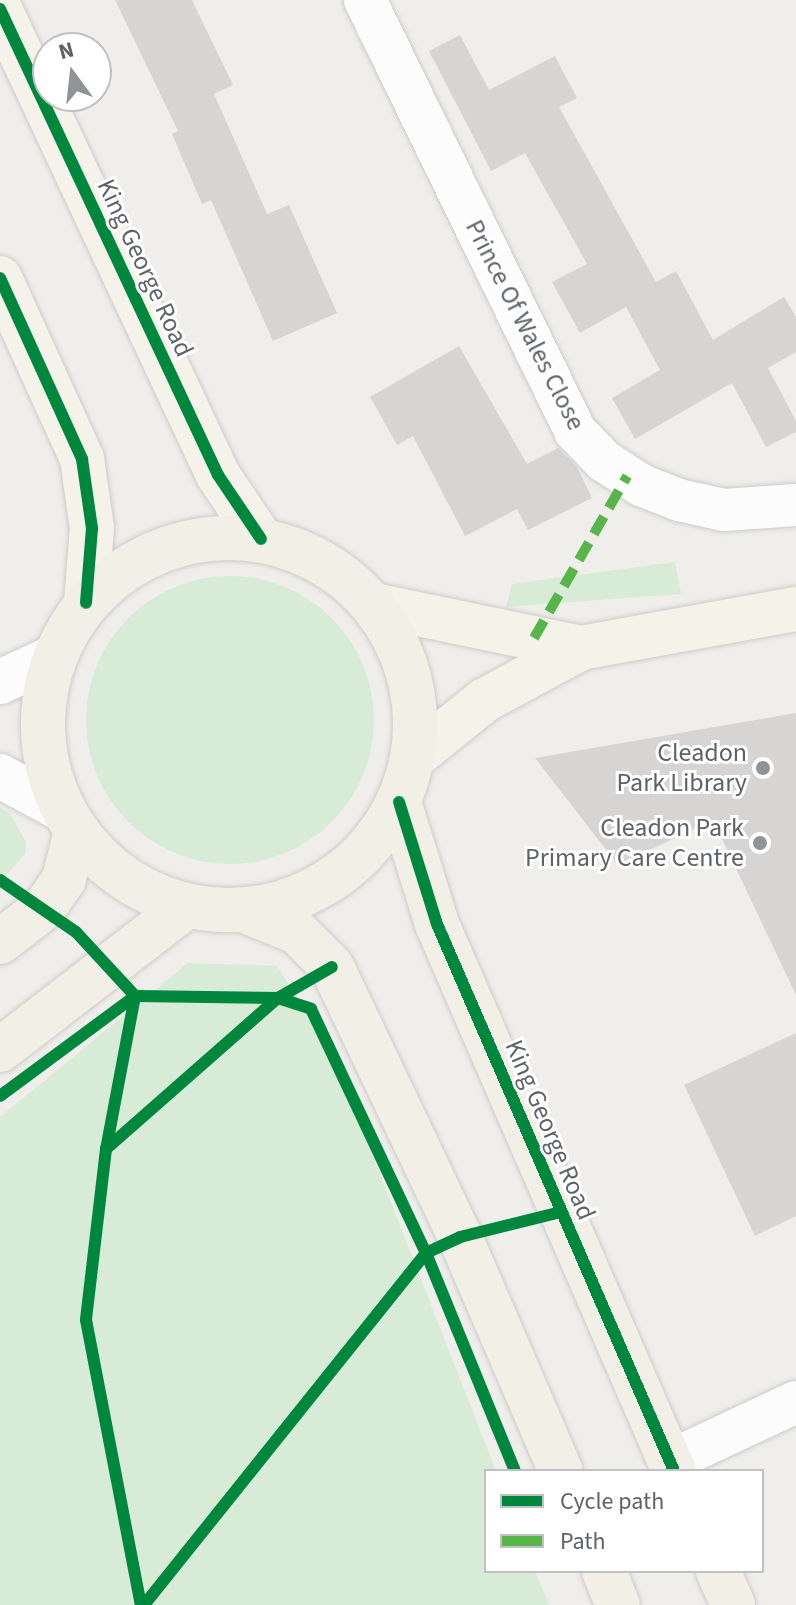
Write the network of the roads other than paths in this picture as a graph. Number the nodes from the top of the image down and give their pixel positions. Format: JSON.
{"nodes":[{"id":1,"x":365,"y":0,"type":"edge"},
{"id":2,"x":0,"y":9,"type":"edge"},
{"id":3,"x":0,"y":278,"type":"edge"},
{"id":4,"x":796,"y":505,"type":"edge"},
{"id":5,"x":261,"y":539,"type":"junction"},
{"id":6,"x":86,"y":603,"type":"junction"},
{"id":7,"x":374,"y":605,"type":"junction"},
{"id":8,"x":796,"y":609,"type":"edge"},
{"id":9,"x":581,"y":648,"type":"junction"},
{"id":10,"x":54,"y":657,"type":"junction"},
{"id":11,"x":0,"y":682,"type":"edge"},
{"id":12,"x":413,"y":758,"type":"junction"},
{"id":13,"x":0,"y":776,"type":"edge"},
{"id":14,"x":399,"y":802,"type":"junction"},
{"id":15,"x":70,"y":821,"type":"junction"},
{"id":16,"x":187,"y":906,"type":"junction"},
{"id":17,"x":243,"y":910,"type":"junction"},
{"id":18,"x":0,"y":942,"type":"edge"},
{"id":19,"x":0,"y":1050,"type":"edge"},
{"id":20,"x":796,"y":1402,"type":"edge"},
{"id":21,"x":672,"y":1466,"type":"edge"},
{"id":22,"x":560,"y":1469,"type":"edge"},
{"id":23,"x":605,"y":1573,"type":"edge"},
{"id":24,"x":719,"y":1573,"type":"edge"},
{"id":25,"x":618,"y":1605,"type":"edge"},
{"id":26,"x":733,"y":1605,"type":"edge"}],
"edges":[{"from":1,"to":4,"type":"street","name":"Prince Of Wales Close"},
{"from":2,"to":5,"type":"main road","name":"King George Road"},
{"from":3,"to":6,"type":"main road"},
{"from":5,"to":6,"type":"highway"},
{"from":5,"to":7,"type":"highway"},
{"from":6,"to":10,"type":"highway"},
{"from":7,"to":9,"type":"main road"},
{"from":7,"to":12,"type":"highway"},
{"from":8,"to":9,"type":"main road"},
{"from":9,"to":12,"type":"main road"},
{"from":10,"to":11,"type":"street"},
{"from":10,"to":15,"type":"highway"},
{"from":12,"to":14,"type":"highway"},
{"from":13,"to":15,"type":"street"},
{"from":14,"to":17,"type":"highway"},
{"from":14,"to":21,"type":"highway","name":"King George Road"},
{"from":15,"to":16,"type":"highway"},
{"from":15,"to":18,"type":"highway"},
{"from":16,"to":17,"type":"highway"},
{"from":16,"to":19,"type":"highway"},
{"from":17,"to":22,"type":"highway"},
{"from":20,"to":21,"type":"street"},
{"from":23,"to":25,"type":"highway"},
{"from":24,"to":26,"type":"highway"}]}
